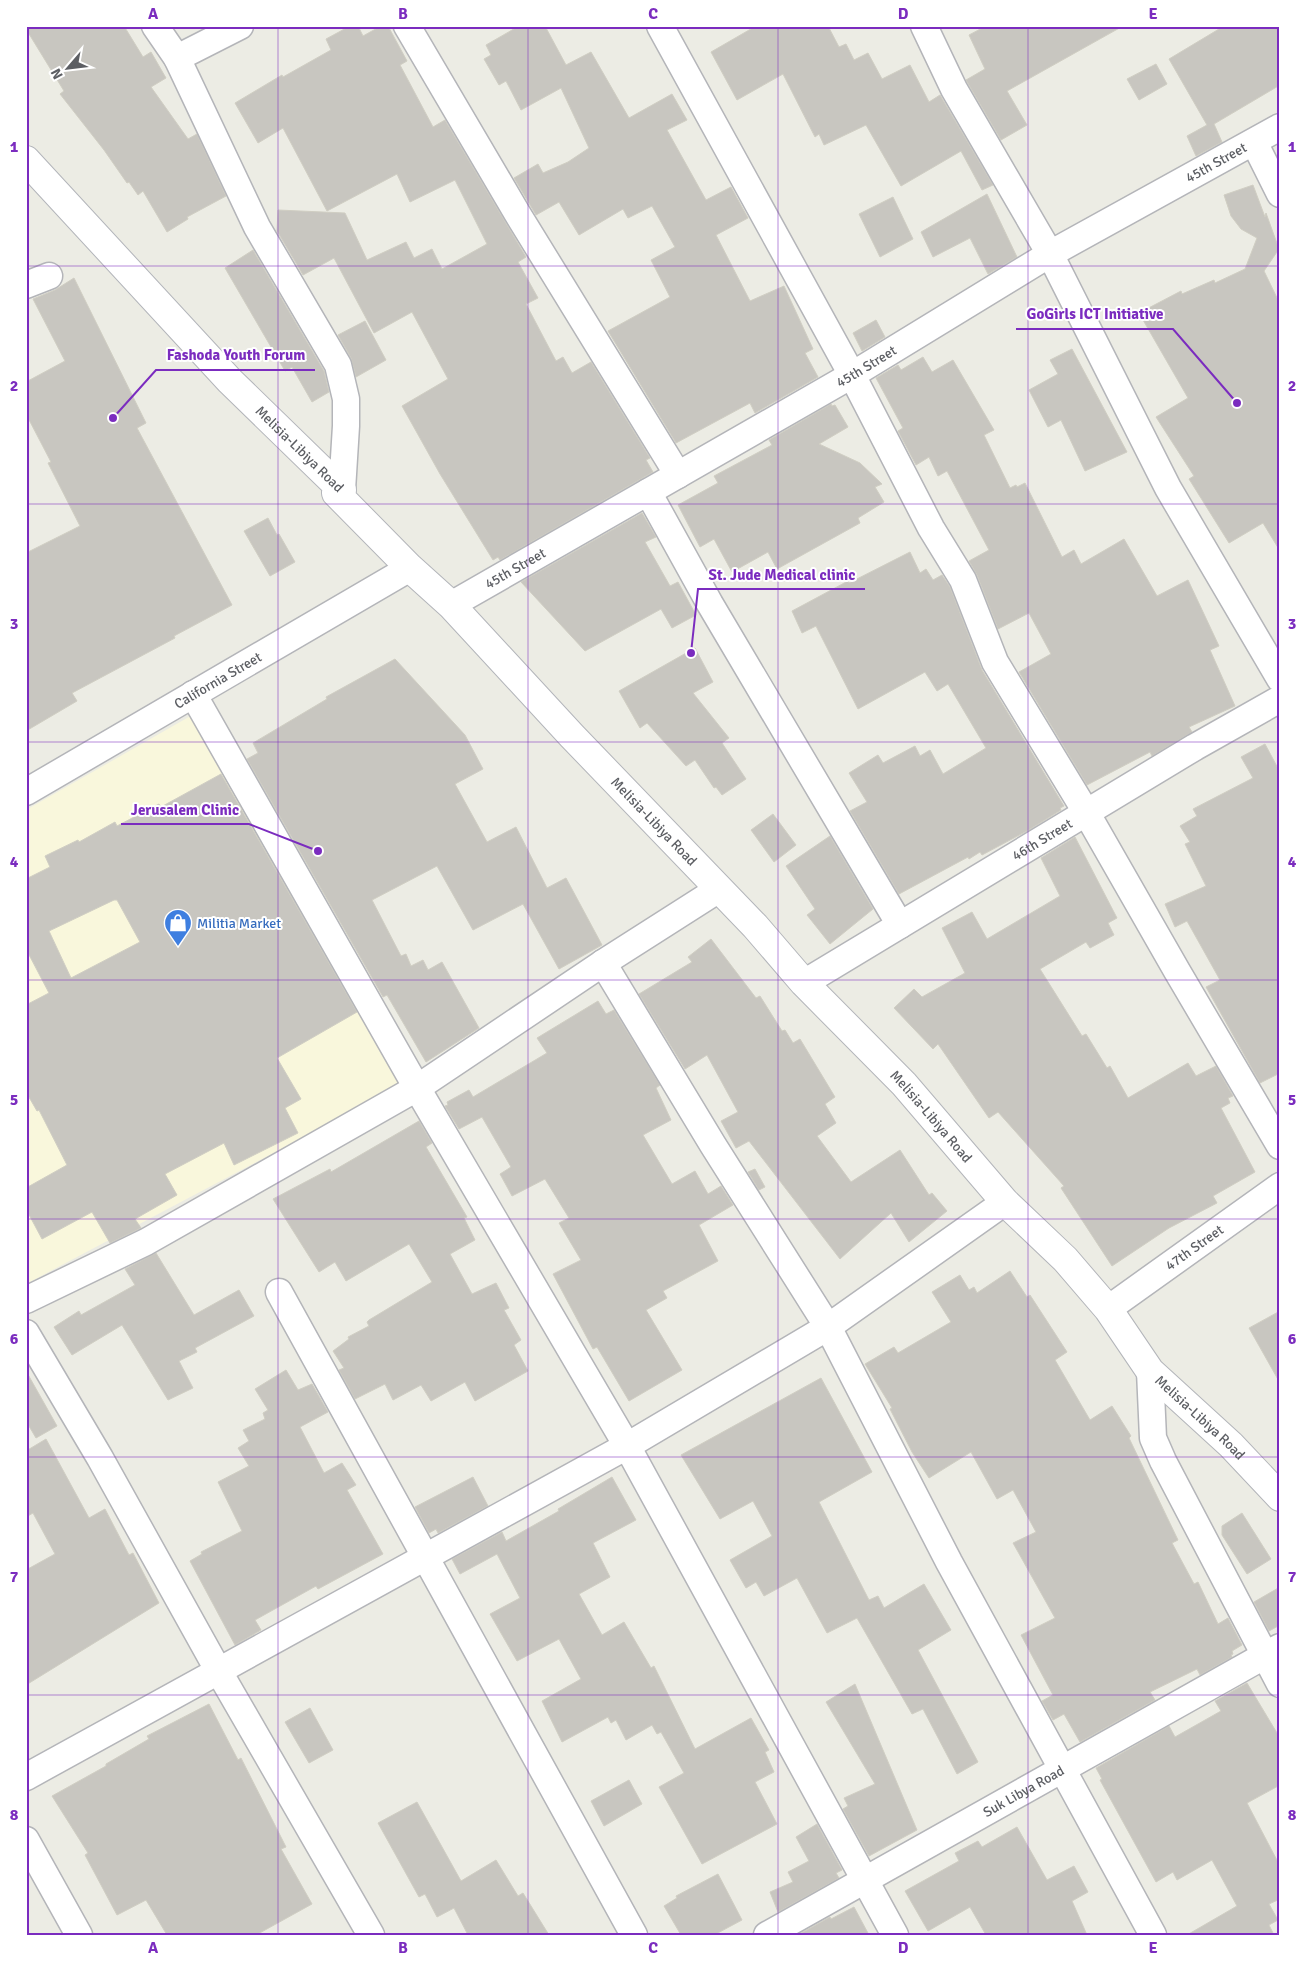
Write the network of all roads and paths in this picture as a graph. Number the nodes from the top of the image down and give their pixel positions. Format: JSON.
{"nodes":[{"id":1,"x":155,"y":26,"type":"edge"},
{"id":2,"x":240,"y":26,"type":"edge"},
{"id":3,"x":407,"y":26,"type":"edge"},
{"id":4,"x":660,"y":26,"type":"edge"},
{"id":5,"x":924,"y":26,"type":"edge"},
{"id":6,"x":177,"y":58,"type":"junction"},
{"id":7,"x":1280,"y":127,"type":"edge"},
{"id":8,"x":1254,"y":142,"type":"junction"},
{"id":9,"x":26,"y":160,"type":"edge"},
{"id":10,"x":1280,"y":194,"type":"edge"},
{"id":11,"x":1050,"y":254,"type":"junction"},
{"id":12,"x":852,"y":375,"type":"junction"},
{"id":13,"x":678,"y":475,"type":"junction"},
{"id":14,"x":342,"y":490,"type":"junction"},
{"id":15,"x":648,"y":492,"type":"junction"},
{"id":16,"x":410,"y":568,"type":"junction"},
{"id":17,"x":451,"y":605,"type":"junction"},
{"id":18,"x":1280,"y":679,"type":"edge"},
{"id":19,"x":193,"y":694,"type":"junction"},
{"id":20,"x":1280,"y":699,"type":"edge"},
{"id":21,"x":26,"y":792,"type":"edge"},
{"id":22,"x":1086,"y":812,"type":"junction"},
{"id":23,"x":718,"y":889,"type":"junction"},
{"id":24,"x":900,"y":925,"type":"junction"},
{"id":25,"x":603,"y":963,"type":"junction"},
{"id":26,"x":804,"y":983,"type":"junction"},
{"id":27,"x":417,"y":1088,"type":"junction"},
{"id":28,"x":1280,"y":1146,"type":"edge"},
{"id":29,"x":1280,"y":1186,"type":"edge"},
{"id":30,"x":1005,"y":1202,"type":"junction"},
{"id":31,"x":279,"y":1292,"type":"dead end"},
{"id":32,"x":26,"y":1300,"type":"edge"},
{"id":33,"x":1108,"y":1309,"type":"junction"},
{"id":34,"x":828,"y":1327,"type":"junction"},
{"id":35,"x":26,"y":1333,"type":"edge"},
{"id":36,"x":1150,"y":1371,"type":"junction"},
{"id":37,"x":627,"y":1446,"type":"junction"},
{"id":38,"x":1280,"y":1497,"type":"edge"},
{"id":39,"x":426,"y":1556,"type":"junction"},
{"id":40,"x":1272,"y":1651,"type":"edge"},
{"id":41,"x":218,"y":1670,"type":"junction"},
{"id":42,"x":1280,"y":1684,"type":"edge"},
{"id":43,"x":1062,"y":1769,"type":"junction"},
{"id":44,"x":26,"y":1777,"type":"edge"},
{"id":45,"x":26,"y":1840,"type":"edge"},
{"id":46,"x":865,"y":1880,"type":"junction"},
{"id":47,"x":79,"y":1935,"type":"edge"},
{"id":48,"x":371,"y":1935,"type":"edge"},
{"id":49,"x":634,"y":1935,"type":"edge"},
{"id":50,"x":768,"y":1935,"type":"edge"},
{"id":51,"x":895,"y":1935,"type":"edge"},
{"id":52,"x":1153,"y":1935,"type":"edge"}],
"edges":[{"from":1,"to":6,"type":"street"},
{"from":2,"to":6,"type":"street"},
{"from":3,"to":13,"type":"street"},
{"from":4,"to":12,"type":"street"},
{"from":5,"to":11,"type":"street"},
{"from":6,"to":14,"type":"street"},
{"from":7,"to":8,"type":"street","name":"45th Street"},
{"from":8,"to":10,"type":"street"},
{"from":8,"to":11,"type":"street","name":"45th Street"},
{"from":9,"to":14,"type":"main road","name":"Melisia-Libiya Road"},
{"from":11,"to":12,"type":"street","name":"45th Street"},
{"from":11,"to":18,"type":"street"},
{"from":12,"to":13,"type":"street","name":"45th Street"},
{"from":12,"to":22,"type":"street"},
{"from":13,"to":15,"type":"street","name":"45th Street"},
{"from":14,"to":16,"type":"main road","name":"Melisia-Libiya Road"},
{"from":15,"to":17,"type":"street","name":"45th Street"},
{"from":15,"to":24,"type":"street"},
{"from":16,"to":17,"type":"main road","name":"Melisia-Libiya Road"},
{"from":16,"to":19,"type":"street","name":"California Street"},
{"from":17,"to":23,"type":"main road","name":"Melisia-Libiya Road"},
{"from":19,"to":21,"type":"street","name":"California Street"},
{"from":19,"to":27,"type":"street"},
{"from":20,"to":22,"type":"street","name":"46th Street"},
{"from":22,"to":24,"type":"street","name":"46th Street"},
{"from":22,"to":28,"type":"street"},
{"from":23,"to":25,"type":"street"},
{"from":23,"to":26,"type":"main road","name":"Melisia-Libiya Road"},
{"from":24,"to":26,"type":"street","name":"46th Street"},
{"from":25,"to":27,"type":"street"},
{"from":25,"to":34,"type":"street"},
{"from":26,"to":30,"type":"main road","name":"Melisia-Libiya Road"},
{"from":27,"to":32,"type":"street"},
{"from":27,"to":37,"type":"street"},
{"from":29,"to":33,"type":"street","name":"47th Street"},
{"from":30,"to":33,"type":"main road","name":"Melisia-Libiya Road"},
{"from":30,"to":34,"type":"street"},
{"from":31,"to":39,"type":"street"},
{"from":33,"to":36,"type":"main road","name":"Melisia-Libiya Road"},
{"from":34,"to":37,"type":"street"},
{"from":34,"to":43,"type":"street"},
{"from":35,"to":41,"type":"street"},
{"from":36,"to":38,"type":"main road","name":"Melisia-Libiya Road"},
{"from":36,"to":40,"type":"street"},
{"from":37,"to":39,"type":"street"},
{"from":37,"to":46,"type":"street"},
{"from":39,"to":41,"type":"street"},
{"from":39,"to":49,"type":"street"},
{"from":40,"to":42,"type":"street"},
{"from":40,"to":43,"type":"street","name":"Suk Libya Road"},
{"from":41,"to":44,"type":"street"},
{"from":41,"to":48,"type":"street"},
{"from":43,"to":46,"type":"street","name":"Suk Libya Road"},
{"from":43,"to":52,"type":"street"},
{"from":45,"to":47,"type":"street"},
{"from":46,"to":50,"type":"street","name":"Suk Libya Road"},
{"from":46,"to":51,"type":"street"}]}
